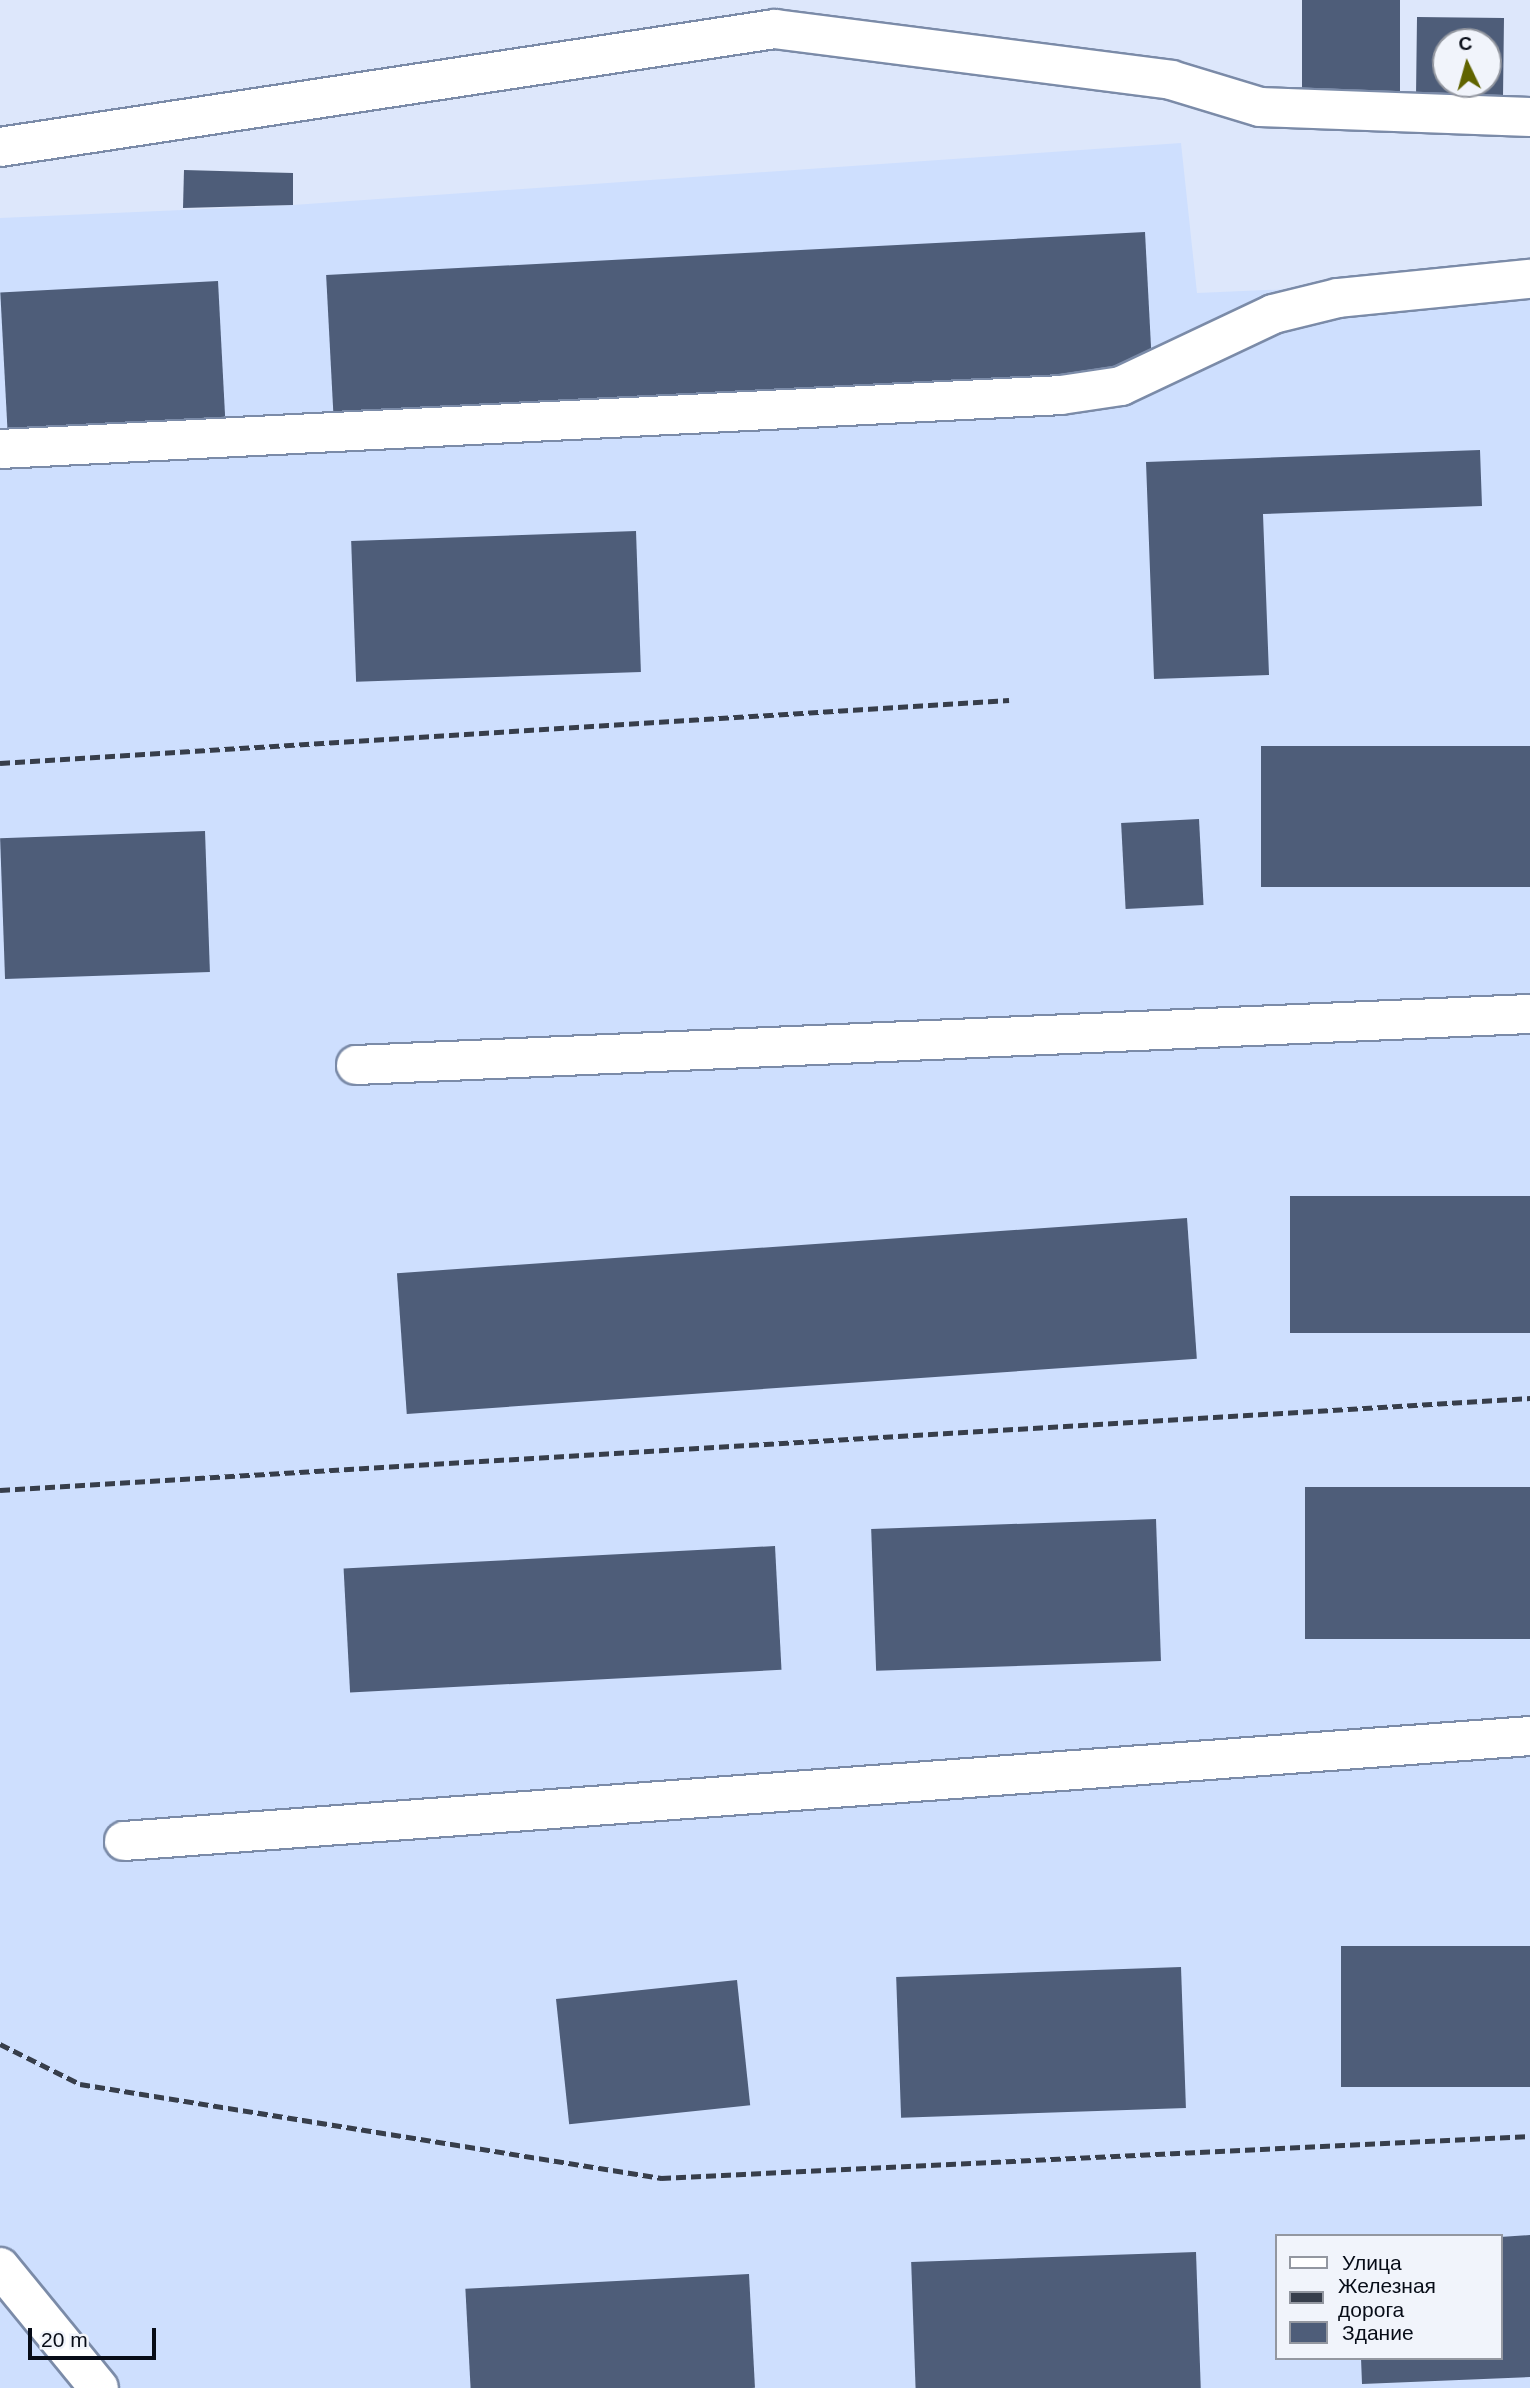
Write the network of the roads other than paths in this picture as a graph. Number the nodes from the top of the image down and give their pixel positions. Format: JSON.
{"nodes":[{"id":1,"x":1530,"y":117,"type":"edge"},
{"id":2,"x":0,"y":147,"type":"edge"},
{"id":3,"x":1530,"y":279,"type":"edge"},
{"id":4,"x":0,"y":449,"type":"edge"},
{"id":5,"x":1530,"y":1014,"type":"edge"},
{"id":6,"x":356,"y":1065,"type":"dead end"},
{"id":7,"x":1530,"y":1736,"type":"edge"},
{"id":8,"x":124,"y":1841,"type":"dead end"},
{"id":9,"x":0,"y":2267,"type":"edge"},
{"id":10,"x":99,"y":2388,"type":"edge"}],
"edges":[{"from":1,"to":2,"type":"street"},
{"from":3,"to":4,"type":"street"},
{"from":5,"to":6,"type":"street"},
{"from":7,"to":8,"type":"street"},
{"from":9,"to":10,"type":"street"}]}
